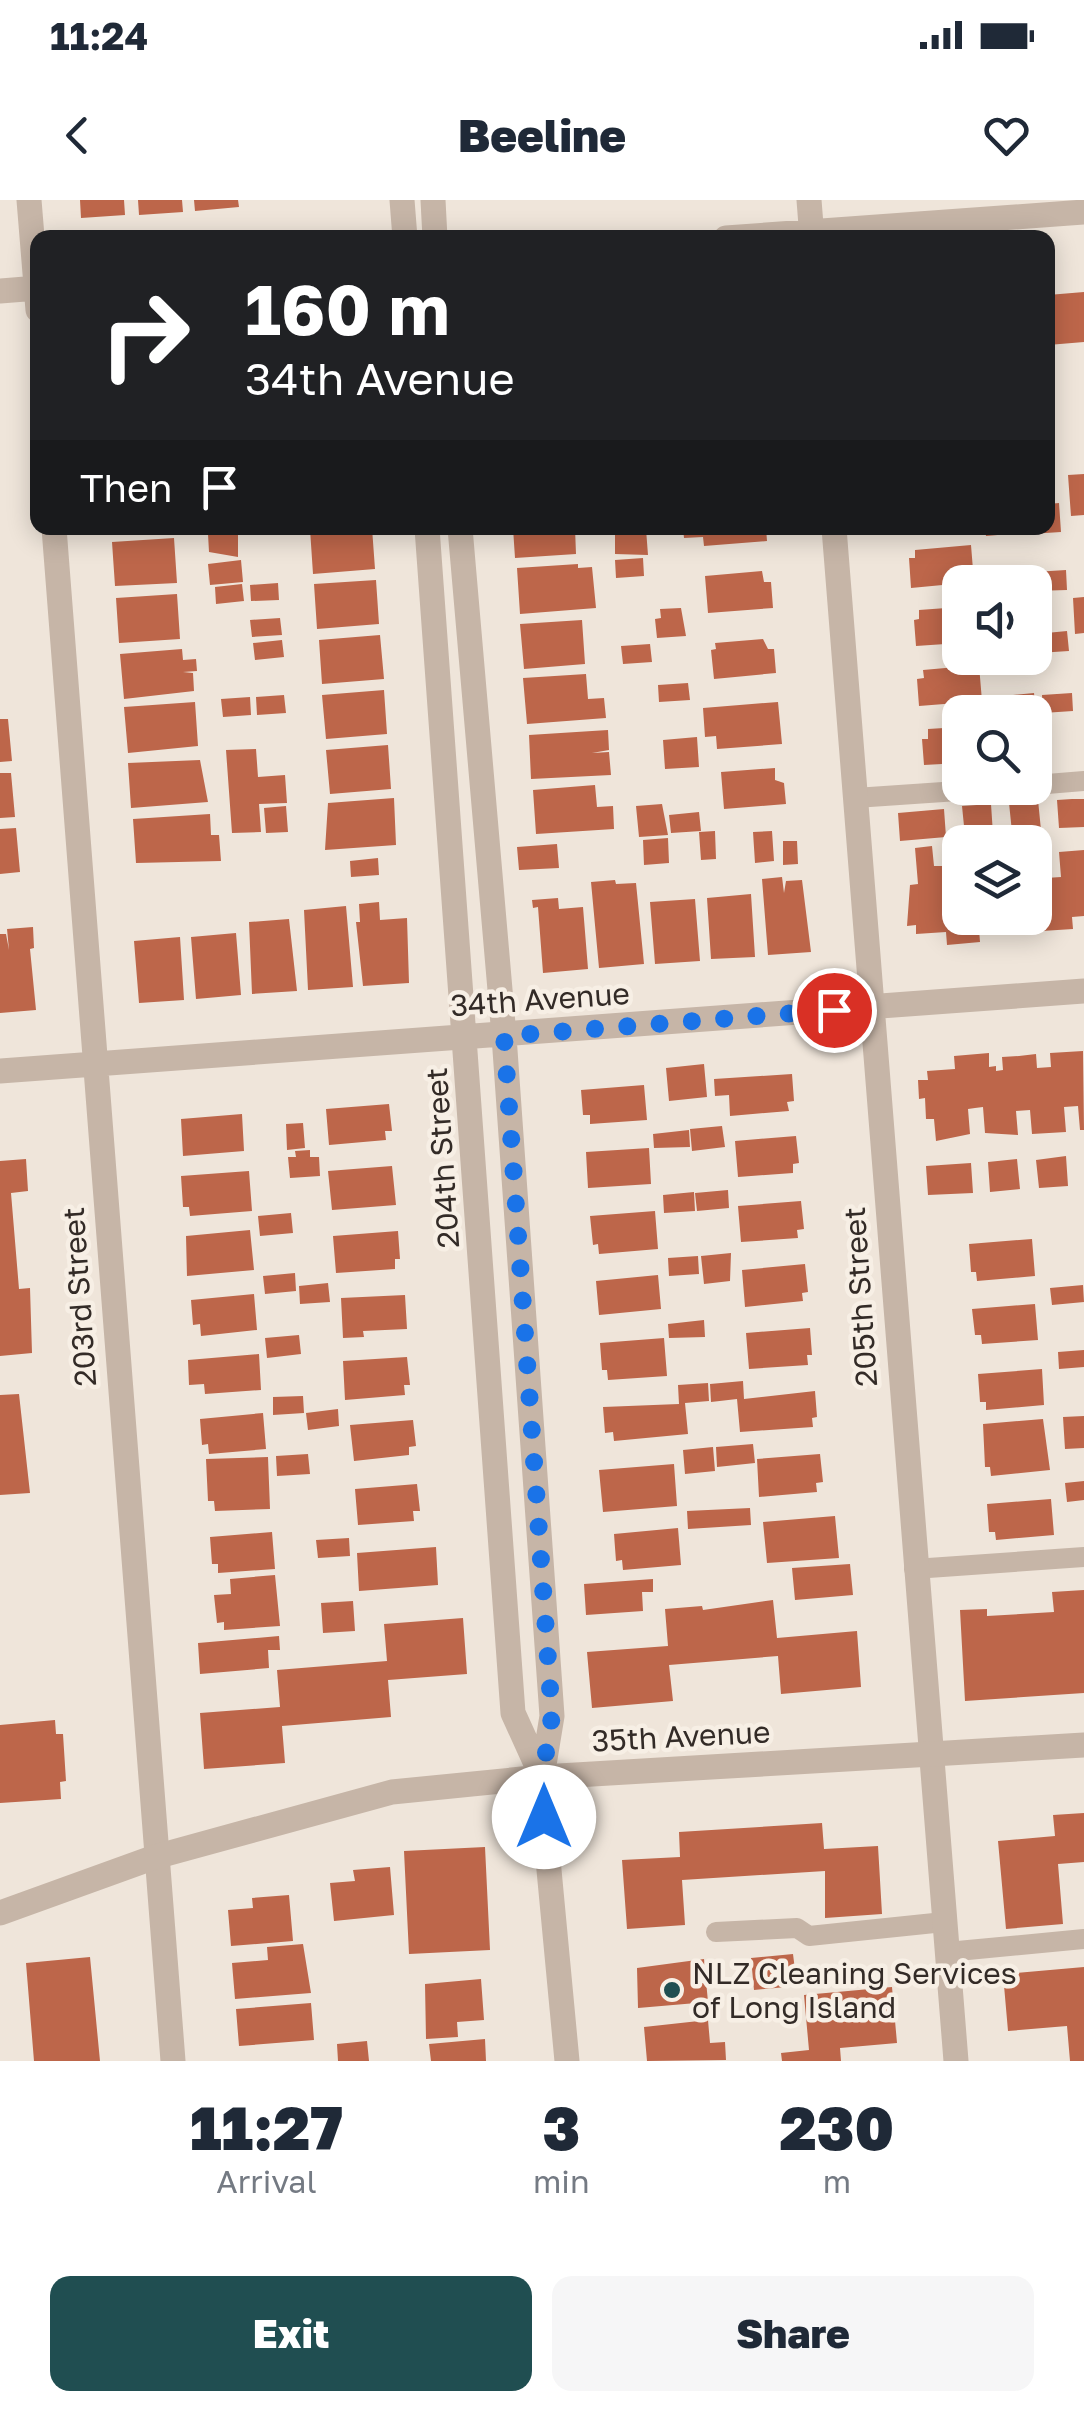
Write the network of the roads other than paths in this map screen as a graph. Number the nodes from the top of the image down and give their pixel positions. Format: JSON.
{"nodes":[{"id":1,"x":29,"y":200,"type":"edge"},
{"id":2,"x":402,"y":200,"type":"edge"},
{"id":3,"x":433,"y":200,"type":"edge"},
{"id":4,"x":809,"y":200,"type":"edge"},
{"id":5,"x":1084,"y":212,"type":"edge"},
{"id":6,"x":32,"y":230,"type":"edge"},
{"id":7,"x":404,"y":230,"type":"edge"},
{"id":8,"x":435,"y":230,"type":"edge"},
{"id":9,"x":812,"y":230,"type":"edge"},
{"id":10,"x":861,"y":230,"type":"edge"},
{"id":11,"x":0,"y":291,"type":"edge"},
{"id":12,"x":30,"y":294,"type":"edge"},
{"id":13,"x":55,"y":535,"type":"edge"},
{"id":14,"x":428,"y":535,"type":"edge"},
{"id":15,"x":461,"y":535,"type":"edge"},
{"id":16,"x":835,"y":535,"type":"edge"},
{"id":17,"x":1084,"y":781,"type":"edge"},
{"id":18,"x":1052,"y":784,"type":"edge"},
{"id":19,"x":942,"y":792,"type":"edge"},
{"id":20,"x":855,"y":798,"type":"junction"},
{"id":21,"x":1084,"y":991,"type":"edge"},
{"id":22,"x":870,"y":1007,"type":"junction"},
{"id":23,"x":504,"y":1036,"type":"junction"},
{"id":24,"x":466,"y":1037,"type":"junction"},
{"id":25,"x":94,"y":1064,"type":"junction"},
{"id":26,"x":0,"y":1071,"type":"edge"},
{"id":27,"x":1084,"y":1556,"type":"edge"},
{"id":28,"x":914,"y":1569,"type":"junction"},
{"id":29,"x":1084,"y":1745,"type":"edge"},
{"id":30,"x":928,"y":1754,"type":"junction"},
{"id":31,"x":542,"y":1777,"type":"junction"},
{"id":32,"x":155,"y":1857,"type":"junction"},
{"id":33,"x":0,"y":1912,"type":"edge"},
{"id":34,"x":944,"y":1922,"type":"junction"},
{"id":35,"x":716,"y":1932,"type":"dead end"},
{"id":36,"x":1084,"y":1938,"type":"edge"},
{"id":37,"x":947,"y":1952,"type":"junction"},
{"id":38,"x":173,"y":2061,"type":"edge"},
{"id":39,"x":567,"y":2061,"type":"edge"},
{"id":40,"x":956,"y":2061,"type":"edge"}],
"edges":[{"from":1,"to":6,"type":"street"},
{"from":2,"to":7,"type":"street"},
{"from":3,"to":8,"type":"street"},
{"from":4,"to":9,"type":"street"},
{"from":5,"to":10,"type":"street"},
{"from":11,"to":12,"type":"street"},
{"from":13,"to":25,"type":"street","name":"203rd Street"},
{"from":14,"to":24,"type":"street","name":"204th Street"},
{"from":15,"to":23,"type":"street","name":"204th Street"},
{"from":16,"to":20,"type":"street","name":"205th Street"},
{"from":17,"to":18,"type":"lane"},
{"from":19,"to":20,"type":"lane"},
{"from":20,"to":22,"type":"street","name":"205th Street"},
{"from":21,"to":22,"type":"street","name":"34th Avenue"},
{"from":22,"to":23,"type":"street","name":"34th Avenue"},
{"from":22,"to":28,"type":"street","name":"205th Street"},
{"from":23,"to":24,"type":"street","name":"34th Avenue"},
{"from":23,"to":31,"type":"street","name":"204th Street"},
{"from":24,"to":25,"type":"street","name":"34th Avenue"},
{"from":24,"to":31,"type":"street","name":"204th Street"},
{"from":25,"to":26,"type":"street","name":"34th Avenue"},
{"from":25,"to":32,"type":"street","name":"203rd Street"},
{"from":27,"to":28,"type":"lane"},
{"from":28,"to":30,"type":"street","name":"205th Street"},
{"from":29,"to":30,"type":"street","name":"35th Avenue"},
{"from":30,"to":31,"type":"street","name":"35th Avenue"},
{"from":30,"to":34,"type":"street","name":"205th Street"},
{"from":31,"to":32,"type":"street","name":"35th Avenue"},
{"from":31,"to":39,"type":"street","name":"204th Street"},
{"from":32,"to":33,"type":"street","name":"35th Avenue"},
{"from":32,"to":38,"type":"street","name":"203rd Street"},
{"from":34,"to":35,"type":"lane"},
{"from":34,"to":37,"type":"street","name":"205th Street"},
{"from":36,"to":37,"type":"lane"},
{"from":37,"to":40,"type":"street","name":"205th Street"}]}
